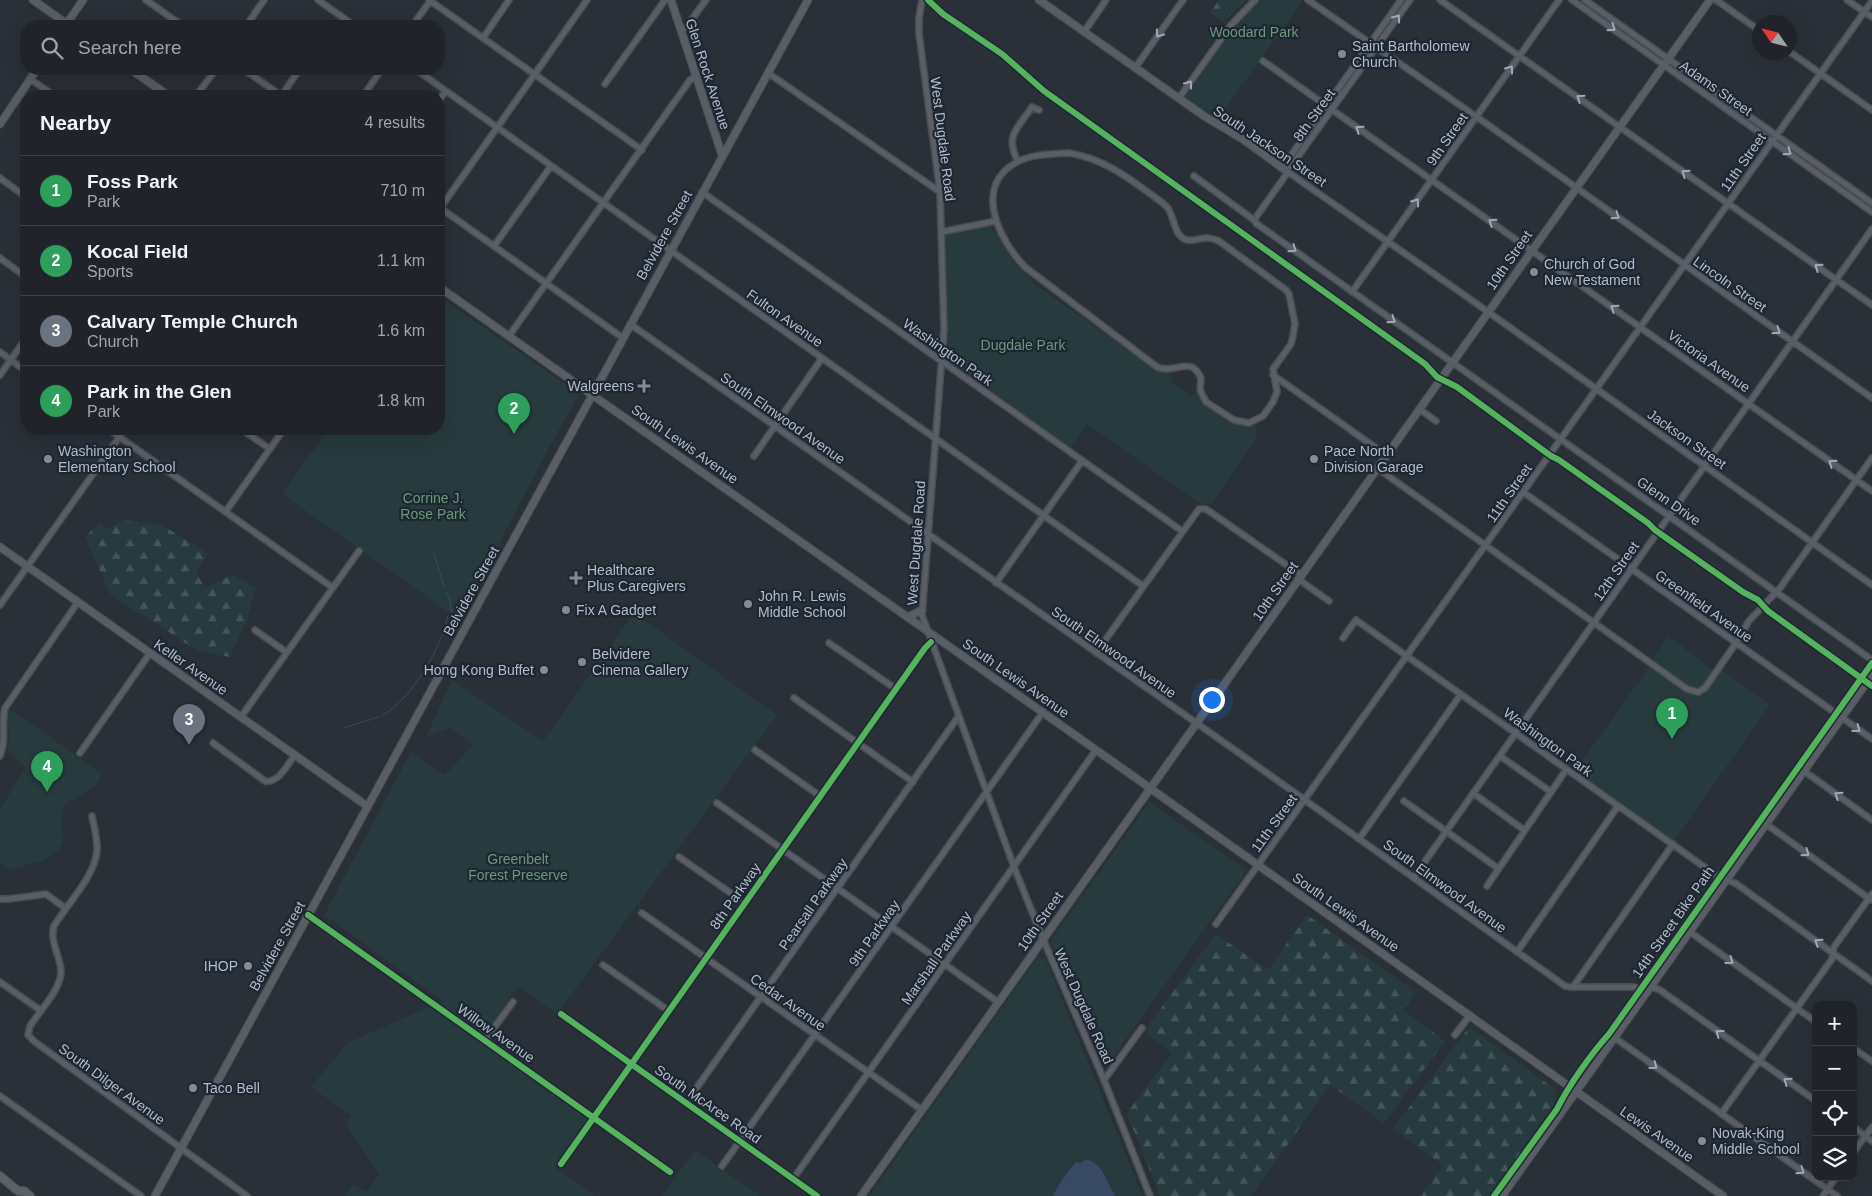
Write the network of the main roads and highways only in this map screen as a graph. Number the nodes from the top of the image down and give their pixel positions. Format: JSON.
{"nodes":[{"id":1,"x":33,"y":0,"type":"edge"},
{"id":2,"x":83,"y":0,"type":"edge"},
{"id":3,"x":671,"y":0,"type":"edge"},
{"id":4,"x":808,"y":0,"type":"edge"},
{"id":5,"x":1039,"y":0,"type":"edge"},
{"id":6,"x":1710,"y":0,"type":"edge"},
{"id":7,"x":59,"y":20,"type":"edge"},
{"id":8,"x":71,"y":20,"type":"edge"},
{"id":9,"x":33,"y":75,"type":"edge"},
{"id":10,"x":139,"y":75,"type":"edge"},
{"id":11,"x":23,"y":90,"type":"edge"},
{"id":12,"x":160,"y":90,"type":"edge"},
{"id":13,"x":20,"y":94,"type":"edge"},
{"id":14,"x":0,"y":124,"type":"edge"},
{"id":15,"x":722,"y":155,"type":"junction"},
{"id":16,"x":1287,"y":171,"type":"road end"},
{"id":17,"x":445,"y":291,"type":"edge"},
{"id":18,"x":593,"y":394,"type":"junction"},
{"id":19,"x":0,"y":547,"type":"edge"},
{"id":20,"x":922,"y":610,"type":"road end"},
{"id":21,"x":908,"y":617,"type":"junction"},
{"id":22,"x":1872,"y":675,"type":"edge"},
{"id":23,"x":1150,"y":788,"type":"junction"},
{"id":24,"x":367,"y":806,"type":"junction"},
{"id":25,"x":1577,"y":1091,"type":"junction"},
{"id":26,"x":0,"y":1176,"type":"edge"},
{"id":27,"x":19,"y":1193,"type":"edge"},
{"id":28,"x":155,"y":1195,"type":"edge"},
{"id":29,"x":30,"y":1196,"type":"edge"},
{"id":30,"x":861,"y":1196,"type":"edge"},
{"id":31,"x":1502,"y":1196,"type":"edge"},
{"id":32,"x":1723,"y":1196,"type":"edge"}],
"edges":[{"from":1,"to":7,"type":"main road"},
{"from":2,"to":8,"type":"main road"},
{"from":3,"to":15,"type":"main road","name":"Glen Rock Avenue"},
{"from":4,"to":15,"type":"main road","name":"Belvidere Street"},
{"from":5,"to":16,"type":"main road","name":"South Jackson Street"},
{"from":6,"to":23,"type":"main road","name":"10th Street"},
{"from":9,"to":11,"type":"main road"},
{"from":10,"to":12,"type":"main road"},
{"from":13,"to":14,"type":"main road"},
{"from":15,"to":18,"type":"main road","name":"Belvidere Street"},
{"from":17,"to":18,"type":"main road","name":"South Lewis Avenue"},
{"from":18,"to":21,"type":"main road","name":"South Lewis Avenue"},
{"from":18,"to":24,"type":"main road","name":"Belvidere Street"},
{"from":19,"to":24,"type":"main road","name":"Keller Avenue"},
{"from":20,"to":21,"type":"main road"},
{"from":21,"to":23,"type":"main road","name":"South Lewis Avenue"},
{"from":22,"to":25,"type":"main road"},
{"from":23,"to":25,"type":"main road","name":"South Lewis Avenue"},
{"from":23,"to":30,"type":"main road","name":"10th Street"},
{"from":24,"to":28,"type":"main road","name":"Belvidere Street"},
{"from":25,"to":31,"type":"main road"},
{"from":25,"to":32,"type":"main road","name":"Lewis Avenue"},
{"from":26,"to":27,"type":"main road"},
{"from":27,"to":29,"type":"main road"}]}
